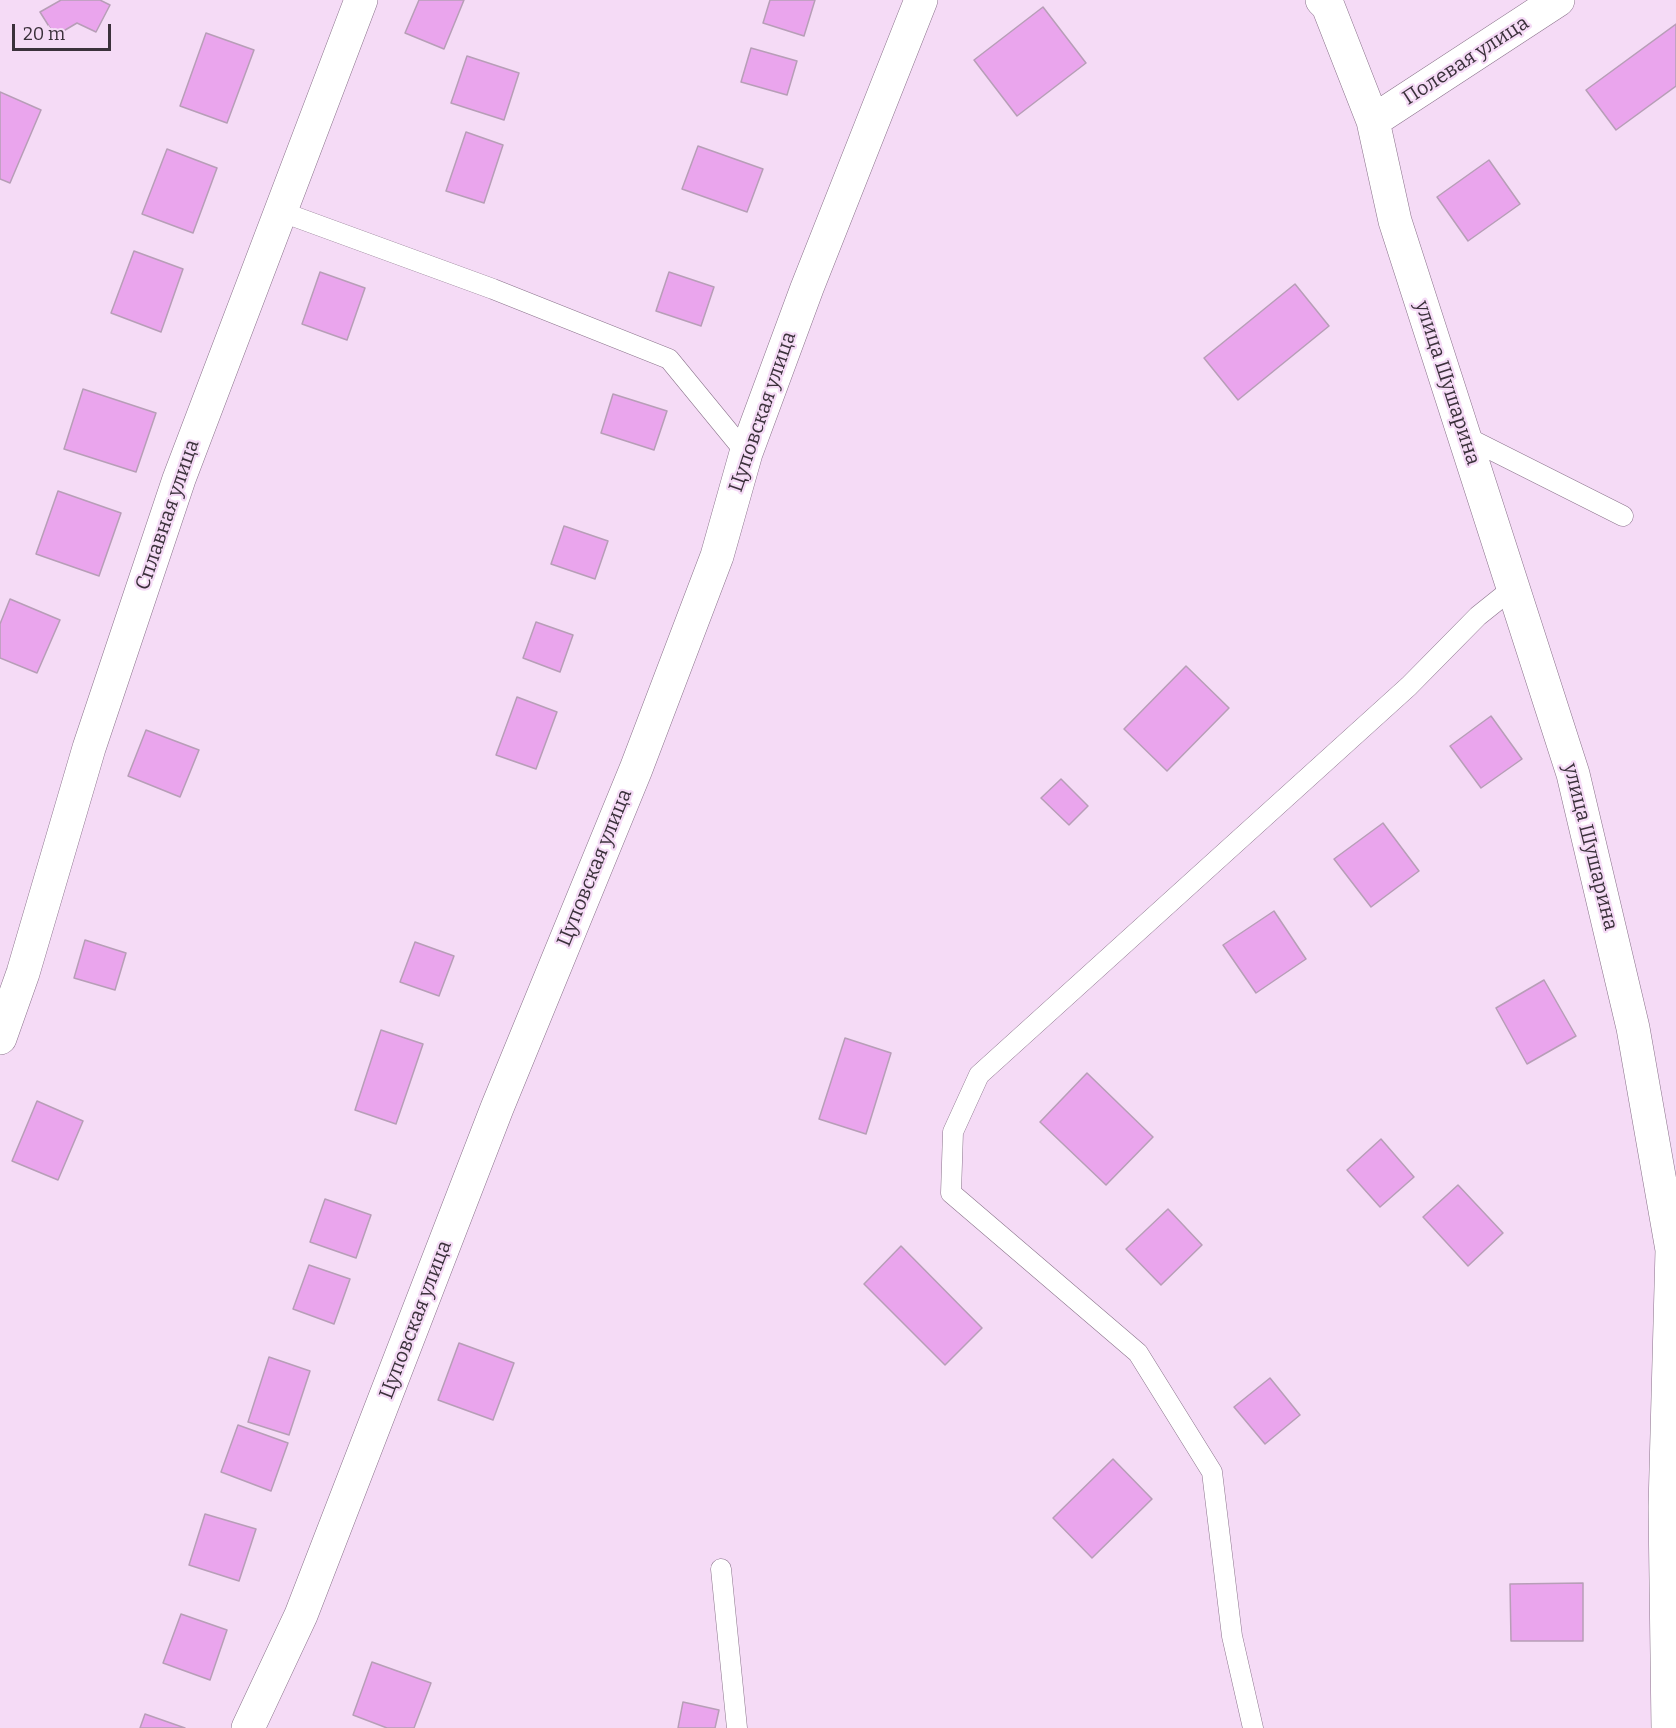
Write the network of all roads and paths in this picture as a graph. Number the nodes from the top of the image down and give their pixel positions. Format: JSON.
{"nodes":[{"id":1,"x":361,"y":0,"type":"edge"},
{"id":2,"x":921,"y":0,"type":"edge"},
{"id":3,"x":1322,"y":0,"type":"edge"},
{"id":4,"x":1558,"y":0,"type":"edge"},
{"id":5,"x":1373,"y":121,"type":"junction"},
{"id":6,"x":282,"y":212,"type":"junction"},
{"id":7,"x":1464,"y":436,"type":"junction"},
{"id":8,"x":746,"y":453,"type":"junction"},
{"id":9,"x":1623,"y":516,"type":"dead end"},
{"id":10,"x":1513,"y":588,"type":"junction"},
{"id":11,"x":0,"y":1038,"type":"edge"},
{"id":12,"x":721,"y":1569,"type":"dead end"},
{"id":13,"x":248,"y":1728,"type":"edge"},
{"id":14,"x":737,"y":1728,"type":"edge"},
{"id":15,"x":1253,"y":1728,"type":"edge"},
{"id":16,"x":1668,"y":1728,"type":"edge"}],
"edges":[{"from":1,"to":6,"type":"street","name":"Сплавная улица"},
{"from":2,"to":8,"type":"street","name":"Цуповская улица"},
{"from":3,"to":5,"type":"street","name":"улица Шушарина"},
{"from":4,"to":5,"type":"street","name":"Полевая улица"},
{"from":5,"to":7,"type":"street","name":"улица Шушарина"},
{"from":6,"to":8,"type":"lane"},
{"from":6,"to":11,"type":"street","name":"Сплавная улица"},
{"from":7,"to":9,"type":"lane"},
{"from":7,"to":10,"type":"street","name":"улица Шушарина"},
{"from":8,"to":13,"type":"street","name":"Цуповская улица"},
{"from":10,"to":15,"type":"lane"},
{"from":10,"to":16,"type":"street","name":"улица Шушарина"},
{"from":12,"to":14,"type":"lane"}]}
